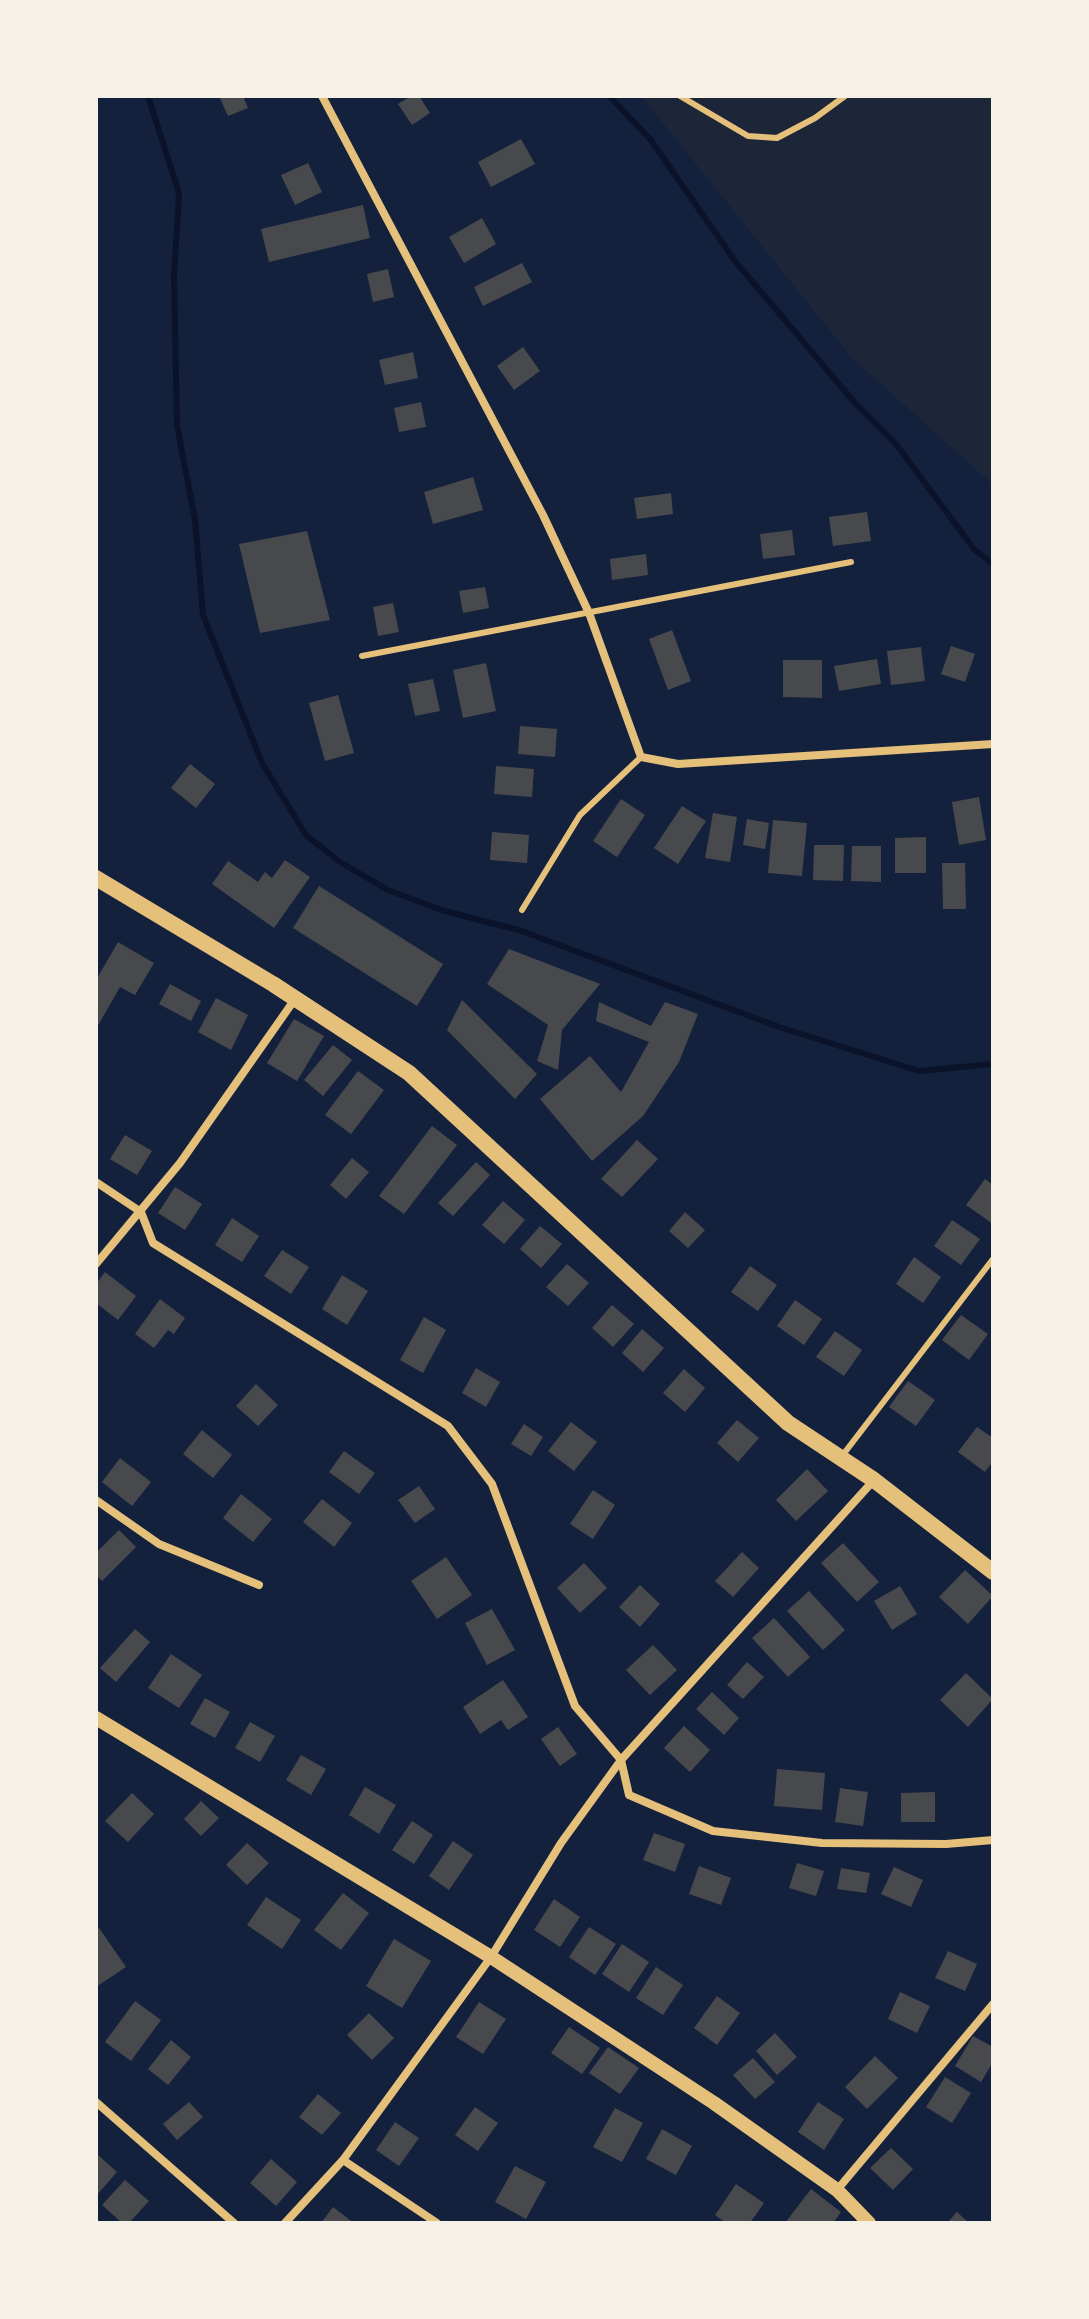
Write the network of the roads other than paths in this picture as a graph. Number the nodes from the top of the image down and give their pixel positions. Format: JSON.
{"nodes":[{"id":1,"x":322,"y":96,"type":"edge"},
{"id":2,"x":680,"y":96,"type":"edge"},
{"id":3,"x":845,"y":96,"type":"edge"},
{"id":4,"x":851,"y":562,"type":"dead end"},
{"id":5,"x":589,"y":613,"type":"junction"},
{"id":6,"x":362,"y":656,"type":"dead end"},
{"id":7,"x":993,"y":744,"type":"edge"},
{"id":8,"x":641,"y":757,"type":"junction"},
{"id":9,"x":96,"y":878,"type":"edge"},
{"id":10,"x":522,"y":910,"type":"dead end"},
{"id":11,"x":296,"y":998,"type":"junction"},
{"id":12,"x":96,"y":1182,"type":"edge"},
{"id":13,"x":141,"y":1212,"type":"junction"},
{"id":14,"x":993,"y":1259,"type":"edge"},
{"id":15,"x":96,"y":1264,"type":"edge"},
{"id":16,"x":840,"y":1459,"type":"junction"},
{"id":17,"x":874,"y":1480,"type":"junction"},
{"id":18,"x":96,"y":1500,"type":"edge"},
{"id":19,"x":993,"y":1572,"type":"edge"},
{"id":20,"x":259,"y":1585,"type":"dead end"},
{"id":21,"x":96,"y":1718,"type":"edge"},
{"id":22,"x":621,"y":1760,"type":"junction"},
{"id":23,"x":993,"y":1840,"type":"edge"},
{"id":24,"x":491,"y":1957,"type":"junction"},
{"id":25,"x":993,"y":2004,"type":"edge"},
{"id":26,"x":96,"y":2102,"type":"edge"},
{"id":27,"x":343,"y":2160,"type":"junction"},
{"id":28,"x":837,"y":2190,"type":"junction"},
{"id":29,"x":234,"y":2223,"type":"edge"},
{"id":30,"x":285,"y":2223,"type":"edge"},
{"id":31,"x":437,"y":2223,"type":"edge"},
{"id":32,"x":869,"y":2223,"type":"edge"}],
"edges":[{"from":1,"to":5,"type":"street"},
{"from":2,"to":3,"type":"lane"},
{"from":4,"to":5,"type":"lane"},
{"from":5,"to":6,"type":"lane"},
{"from":5,"to":8,"type":"street"},
{"from":7,"to":8,"type":"street"},
{"from":8,"to":10,"type":"lane"},
{"from":9,"to":11,"type":"main road"},
{"from":11,"to":13,"type":"street"},
{"from":11,"to":16,"type":"main road"},
{"from":12,"to":13,"type":"street"},
{"from":13,"to":15,"type":"street"},
{"from":13,"to":22,"type":"street"},
{"from":14,"to":16,"type":"lane"},
{"from":16,"to":17,"type":"main road"},
{"from":17,"to":19,"type":"main road"},
{"from":17,"to":22,"type":"street"},
{"from":18,"to":20,"type":"street"},
{"from":21,"to":24,"type":"street"},
{"from":22,"to":23,"type":"street"},
{"from":22,"to":24,"type":"street"},
{"from":24,"to":27,"type":"street"},
{"from":24,"to":28,"type":"street"},
{"from":25,"to":28,"type":"street"},
{"from":26,"to":29,"type":"street"},
{"from":27,"to":30,"type":"street"},
{"from":27,"to":31,"type":"street"},
{"from":28,"to":32,"type":"street"}]}
